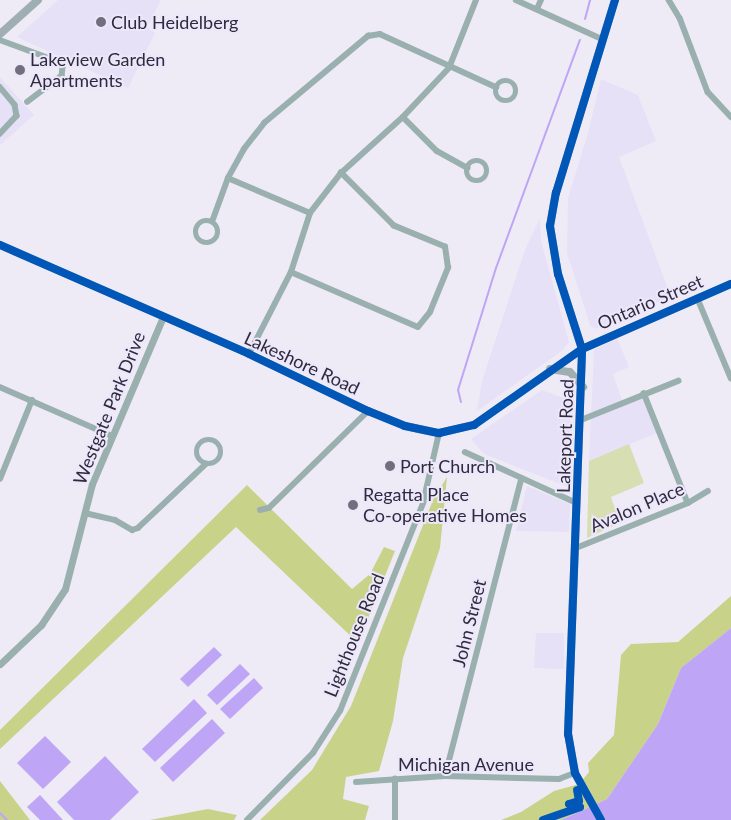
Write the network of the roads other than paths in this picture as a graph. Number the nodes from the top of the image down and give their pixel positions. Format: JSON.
{"nodes":[{"id":1,"x":476,"y":0,"type":"edge"},
{"id":2,"x":516,"y":0,"type":"edge"},
{"id":3,"x":541,"y":0,"type":"edge"},
{"id":4,"x":615,"y":0,"type":"edge"},
{"id":5,"x":669,"y":0,"type":"edge"},
{"id":6,"x":35,"y":1,"type":"edge"},
{"id":7,"x":537,"y":9,"type":"junction"},
{"id":8,"x":0,"y":34,"type":"edge"},
{"id":9,"x":602,"y":39,"type":"junction"},
{"id":10,"x":0,"y":40,"type":"edge"},
{"id":11,"x":449,"y":68,"type":"junction"},
{"id":12,"x":0,"y":87,"type":"edge"},
{"id":13,"x":496,"y":87,"type":"dead end"},
{"id":14,"x":28,"y":102,"type":"dead end"},
{"id":15,"x":731,"y":116,"type":"edge"},
{"id":16,"x":403,"y":117,"type":"junction"},
{"id":17,"x":0,"y":134,"type":"edge"},
{"id":18,"x":468,"y":168,"type":"dead end"},
{"id":19,"x":341,"y":173,"type":"junction"},
{"id":20,"x":228,"y":178,"type":"junction"},
{"id":21,"x":310,"y":213,"type":"junction"},
{"id":22,"x":212,"y":222,"type":"junction"},
{"id":23,"x":0,"y":245,"type":"edge"},
{"id":24,"x":291,"y":272,"type":"junction"},
{"id":25,"x":731,"y":284,"type":"edge"},
{"id":26,"x":698,"y":299,"type":"junction"},
{"id":27,"x":163,"y":317,"type":"junction"},
{"id":28,"x":582,"y":349,"type":"junction"},
{"id":29,"x":249,"y":354,"type":"junction"},
{"id":30,"x":550,"y":369,"type":"junction"},
{"id":31,"x":731,"y":378,"type":"edge"},
{"id":32,"x":678,"y":381,"type":"dead end"},
{"id":33,"x":0,"y":387,"type":"edge"},
{"id":34,"x":583,"y":387,"type":"junction"},
{"id":35,"x":644,"y":392,"type":"junction"},
{"id":36,"x":32,"y":400,"type":"junction"},
{"id":37,"x":368,"y":411,"type":"junction"},
{"id":38,"x":581,"y":420,"type":"junction"},
{"id":39,"x":439,"y":433,"type":"junction"},
{"id":40,"x":112,"y":436,"type":"junction"},
{"id":41,"x":465,"y":452,"type":"dead end"},
{"id":42,"x":206,"y":464,"type":"junction"},
{"id":43,"x":522,"y":478,"type":"junction"},
{"id":44,"x":0,"y":479,"type":"edge"},
{"id":45,"x":708,"y":491,"type":"dead end"},
{"id":46,"x":577,"y":503,"type":"junction"},
{"id":47,"x":688,"y":503,"type":"junction"},
{"id":48,"x":260,"y":510,"type":"dead end"},
{"id":49,"x":85,"y":513,"type":"junction"},
{"id":50,"x":576,"y":548,"type":"junction"},
{"id":51,"x":0,"y":664,"type":"edge"},
{"id":52,"x":575,"y":773,"type":"junction"},
{"id":53,"x":445,"y":776,"type":"junction"},
{"id":54,"x":395,"y":779,"type":"junction"},
{"id":55,"x":356,"y":782,"type":"dead end"},
{"id":56,"x":247,"y":820,"type":"edge"},
{"id":57,"x":395,"y":820,"type":"edge"},
{"id":58,"x":601,"y":820,"type":"edge"}],
"edges":[{"from":1,"to":11,"type":"street"},
{"from":2,"to":7,"type":"street"},
{"from":3,"to":7,"type":"street"},
{"from":4,"to":9,"type":"main road","name":"Lakeport Road"},
{"from":5,"to":15,"type":"street"},
{"from":6,"to":8,"type":"main road"},
{"from":7,"to":9,"type":"street"},
{"from":9,"to":28,"type":"main road","name":"Lakeport Road"},
{"from":10,"to":14,"type":"street"},
{"from":11,"to":13,"type":"street"},
{"from":11,"to":16,"type":"street"},
{"from":11,"to":20,"type":"street"},
{"from":12,"to":17,"type":"street"},
{"from":16,"to":18,"type":"street"},
{"from":16,"to":19,"type":"street"},
{"from":19,"to":21,"type":"street"},
{"from":19,"to":24,"type":"street"},
{"from":20,"to":21,"type":"street"},
{"from":20,"to":22,"type":"street"},
{"from":21,"to":24,"type":"street"},
{"from":22,"to":22,"type":"street"},
{"from":23,"to":27,"type":"main road","name":"Lakeshore Road"},
{"from":24,"to":29,"type":"street"},
{"from":25,"to":26,"type":"main road","name":"Ontario Street"},
{"from":26,"to":28,"type":"main road","name":"Ontario Street"},
{"from":26,"to":31,"type":"street"},
{"from":27,"to":29,"type":"main road","name":"Lakeshore Road"},
{"from":27,"to":40,"type":"street","name":"Westgate Park Drive"},
{"from":28,"to":30,"type":"main road","name":"Lakeshore Road"},
{"from":28,"to":34,"type":"main road","name":"Lakeport Road"},
{"from":29,"to":37,"type":"main road","name":"Lakeshore Road"},
{"from":30,"to":34,"type":"main road"},
{"from":30,"to":39,"type":"main road","name":"Lakeshore Road"},
{"from":32,"to":35,"type":"street"},
{"from":33,"to":36,"type":"street"},
{"from":34,"to":38,"type":"main road","name":"Lakeport Road"},
{"from":35,"to":38,"type":"street"},
{"from":35,"to":47,"type":"street"},
{"from":36,"to":40,"type":"street"},
{"from":36,"to":44,"type":"street"},
{"from":37,"to":39,"type":"main road","name":"Lakeshore Road"},
{"from":37,"to":48,"type":"street"},
{"from":38,"to":46,"type":"main road","name":"Lakeport Road"},
{"from":39,"to":56,"type":"street","name":"Lighthouse Road"},
{"from":40,"to":49,"type":"street","name":"Westgate Park Drive"},
{"from":41,"to":43,"type":"street"},
{"from":42,"to":42,"type":"street"},
{"from":42,"to":49,"type":"street"},
{"from":43,"to":46,"type":"street"},
{"from":43,"to":53,"type":"street","name":"John Street"},
{"from":45,"to":47,"type":"street","name":"Avalon Place"},
{"from":46,"to":50,"type":"main road","name":"Lakeport Road"},
{"from":47,"to":50,"type":"street","name":"Avalon Place"},
{"from":49,"to":51,"type":"street","name":"Westgate Park Drive"},
{"from":50,"to":52,"type":"main road","name":"Lakeport Road"},
{"from":52,"to":53,"type":"street","name":"Michigan Avenue"},
{"from":52,"to":58,"type":"main road","name":"Lakeport Road"},
{"from":53,"to":54,"type":"street","name":"Michigan Avenue"},
{"from":54,"to":55,"type":"street","name":"Michigan Avenue"},
{"from":54,"to":57,"type":"street"}]}
